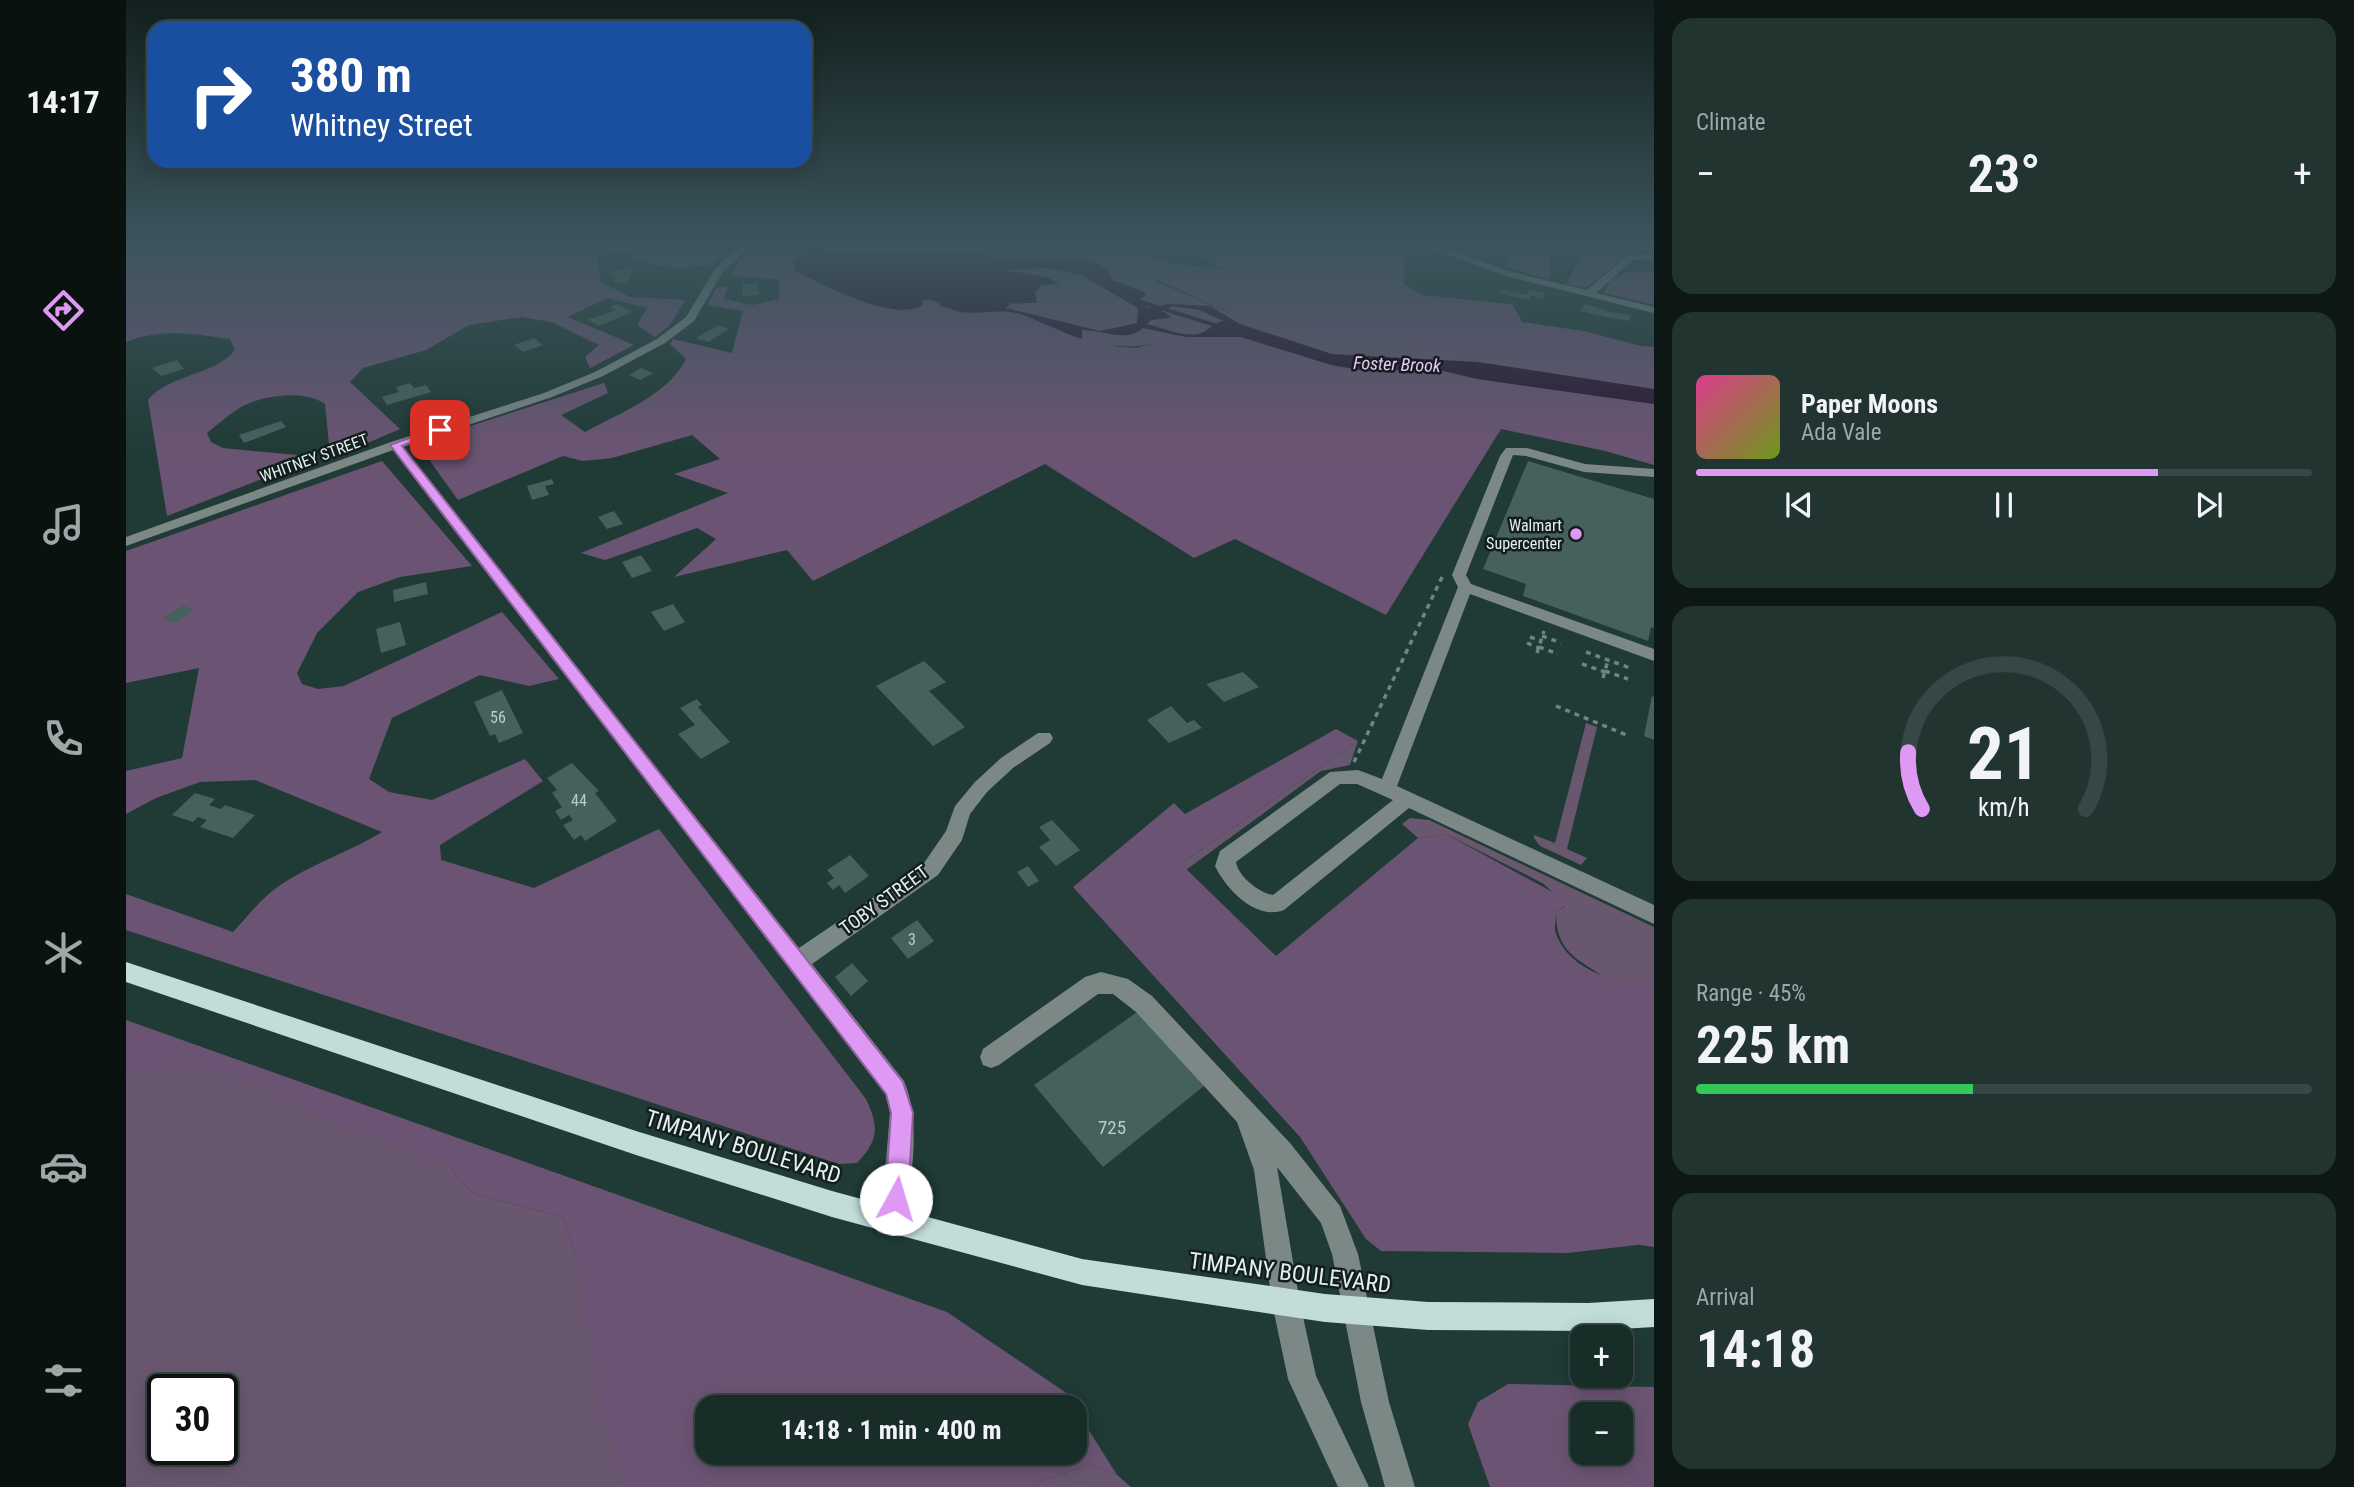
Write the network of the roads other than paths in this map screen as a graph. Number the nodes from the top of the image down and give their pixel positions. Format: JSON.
{"nodes":[{"id":1,"x":693,"y":314,"type":"edge"},
{"id":2,"x":395,"y":445,"type":"junction"},
{"id":3,"x":1654,"y":473,"type":"edge"},
{"id":4,"x":126,"y":542,"type":"edge"},
{"id":5,"x":1465,"y":587,"type":"junction"},
{"id":6,"x":1654,"y":655,"type":"edge"},
{"id":7,"x":1044,"y":738,"type":"dead end"},
{"id":8,"x":1387,"y":789,"type":"junction"},
{"id":9,"x":1408,"y":799,"type":"junction"},
{"id":10,"x":1654,"y":915,"type":"edge"},
{"id":11,"x":797,"y":962,"type":"junction"},
{"id":12,"x":126,"y":972,"type":"edge"},
{"id":13,"x":991,"y":1057,"type":"dead end"},
{"id":14,"x":1238,"y":1107,"type":"junction"},
{"id":15,"x":894,"y":1221,"type":"junction"},
{"id":16,"x":1286,"y":1303,"type":"junction"},
{"id":17,"x":1357,"y":1311,"type":"junction"},
{"id":18,"x":1654,"y":1313,"type":"edge"},
{"id":19,"x":1354,"y":1487,"type":"edge"},
{"id":20,"x":1400,"y":1487,"type":"edge"}],
"edges":[{"from":1,"to":2,"type":"street","name":"WHITNEY STREET"},
{"from":2,"to":4,"type":"street","name":"WHITNEY STREET"},
{"from":2,"to":11,"type":"street"},
{"from":3,"to":5,"type":"street"},
{"from":5,"to":6,"type":"street"},
{"from":5,"to":8,"type":"street"},
{"from":7,"to":11,"type":"street","name":"TOBY STREET"},
{"from":8,"to":9,"type":"street"},
{"from":8,"to":9,"type":"street"},
{"from":9,"to":10,"type":"street"},
{"from":11,"to":15,"type":"street"},
{"from":12,"to":15,"type":"main road","name":"TIMPANY BOULEVARD"},
{"from":13,"to":14,"type":"street"},
{"from":14,"to":16,"type":"street"},
{"from":14,"to":17,"type":"street"},
{"from":15,"to":16,"type":"main road","name":"TIMPANY BOULEVARD"},
{"from":16,"to":17,"type":"main road","name":"TIMPANY BOULEVARD"},
{"from":16,"to":19,"type":"street"},
{"from":17,"to":18,"type":"main road","name":"TIMPANY BOULEVARD"},
{"from":17,"to":20,"type":"street"}]}
